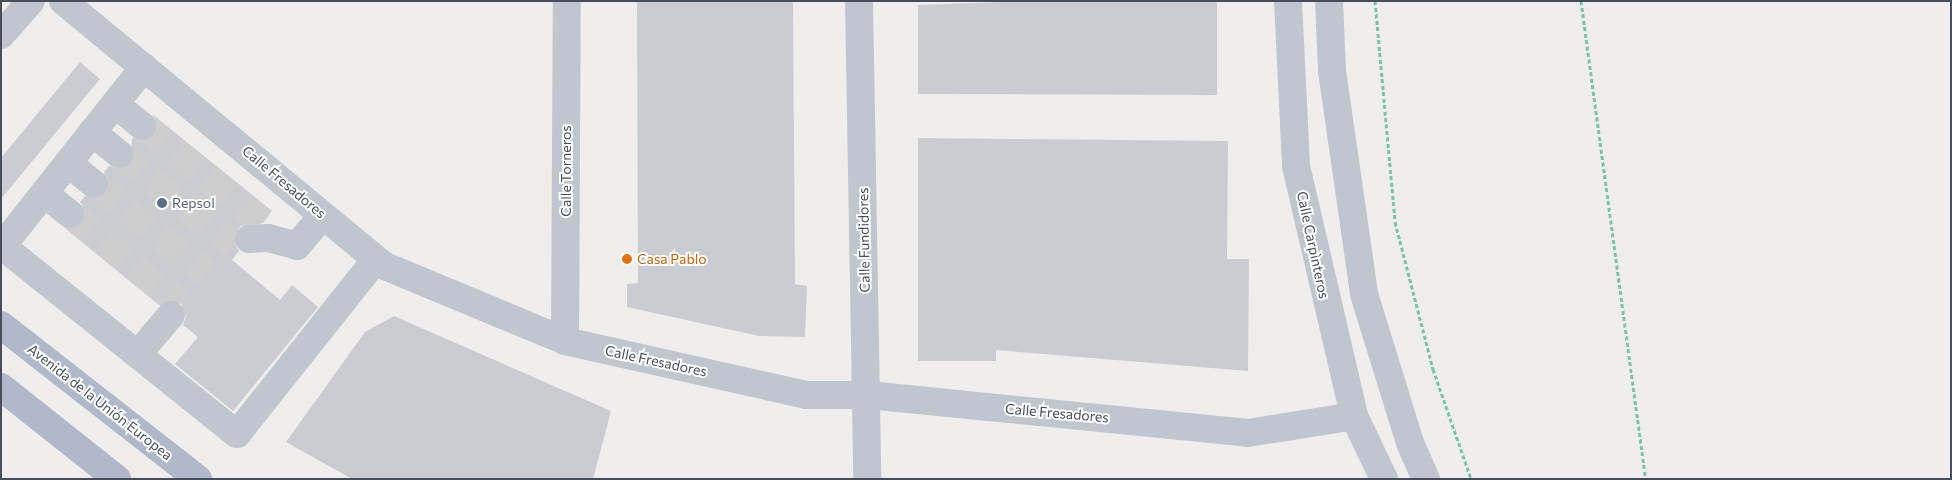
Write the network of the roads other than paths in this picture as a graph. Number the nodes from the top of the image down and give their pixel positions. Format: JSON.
{"nodes":[{"id":1,"x":31,"y":1,"type":"edge"},
{"id":2,"x":63,"y":1,"type":"edge"},
{"id":3,"x":567,"y":1,"type":"edge"},
{"id":4,"x":859,"y":1,"type":"edge"},
{"id":5,"x":1288,"y":1,"type":"edge"},
{"id":6,"x":1329,"y":1,"type":"edge"},
{"id":7,"x":1,"y":35,"type":"edge"},
{"id":8,"x":144,"y":67,"type":"junction"},
{"id":9,"x":115,"y":104,"type":"junction"},
{"id":10,"x":142,"y":126,"type":"tunnel mouth"},
{"id":11,"x":92,"y":132,"type":"junction"},
{"id":12,"x":119,"y":154,"type":"tunnel mouth"},
{"id":13,"x":68,"y":163,"type":"junction"},
{"id":14,"x":94,"y":184,"type":"tunnel mouth"},
{"id":15,"x":44,"y":193,"type":"junction"},
{"id":16,"x":70,"y":214,"type":"tunnel mouth"},
{"id":17,"x":323,"y":215,"type":"junction"},
{"id":18,"x":260,"y":234,"type":"tunnel mouth"},
{"id":19,"x":376,"y":259,"type":"junction"},
{"id":20,"x":171,"y":315,"type":"dead end"},
{"id":21,"x":1,"y":325,"type":"edge"},
{"id":22,"x":565,"y":341,"type":"junction"},
{"id":23,"x":138,"y":354,"type":"junction"},
{"id":24,"x":1,"y":387,"type":"edge"},
{"id":25,"x":868,"y":395,"type":"junction"},
{"id":26,"x":1354,"y":416,"type":"junction"},
{"id":27,"x":117,"y":479,"type":"edge"},
{"id":28,"x":198,"y":479,"type":"edge"},
{"id":29,"x":867,"y":479,"type":"edge"},
{"id":30,"x":1384,"y":479,"type":"edge"},
{"id":31,"x":1426,"y":479,"type":"edge"}],
"edges":[{"from":1,"to":7,"type":"street"},
{"from":2,"to":8,"type":"street","name":"Calle Fresadores"},
{"from":3,"to":22,"type":"street","name":"Calle Torneros"},
{"from":4,"to":25,"type":"street","name":"Calle Fundidores"},
{"from":5,"to":26,"type":"street","name":"Calle Carpìnteros"},
{"from":6,"to":31,"type":"street"},
{"from":8,"to":9,"type":"street"},
{"from":8,"to":17,"type":"street","name":"Calle Fresadores"},
{"from":9,"to":10,"type":"street"},
{"from":9,"to":11,"type":"street"},
{"from":11,"to":12,"type":"street"},
{"from":11,"to":13,"type":"street"},
{"from":13,"to":14,"type":"street"},
{"from":13,"to":15,"type":"street"},
{"from":15,"to":16,"type":"street"},
{"from":15,"to":23,"type":"street"},
{"from":17,"to":18,"type":"street"},
{"from":17,"to":19,"type":"street","name":"Calle Fresadores"},
{"from":19,"to":22,"type":"street","name":"Calle Fresadores"},
{"from":19,"to":23,"type":"street"},
{"from":20,"to":23,"type":"street"},
{"from":21,"to":28,"type":"main road","name":"Avenida de la Unión Europea"},
{"from":22,"to":25,"type":"street","name":"Calle Fresadores"},
{"from":24,"to":27,"type":"main road"},
{"from":25,"to":26,"type":"street","name":"Calle Fresadores"},
{"from":25,"to":29,"type":"street","name":"Calle Fundidores"},
{"from":26,"to":30,"type":"street","name":"Calle Carpìnteros"}]}
